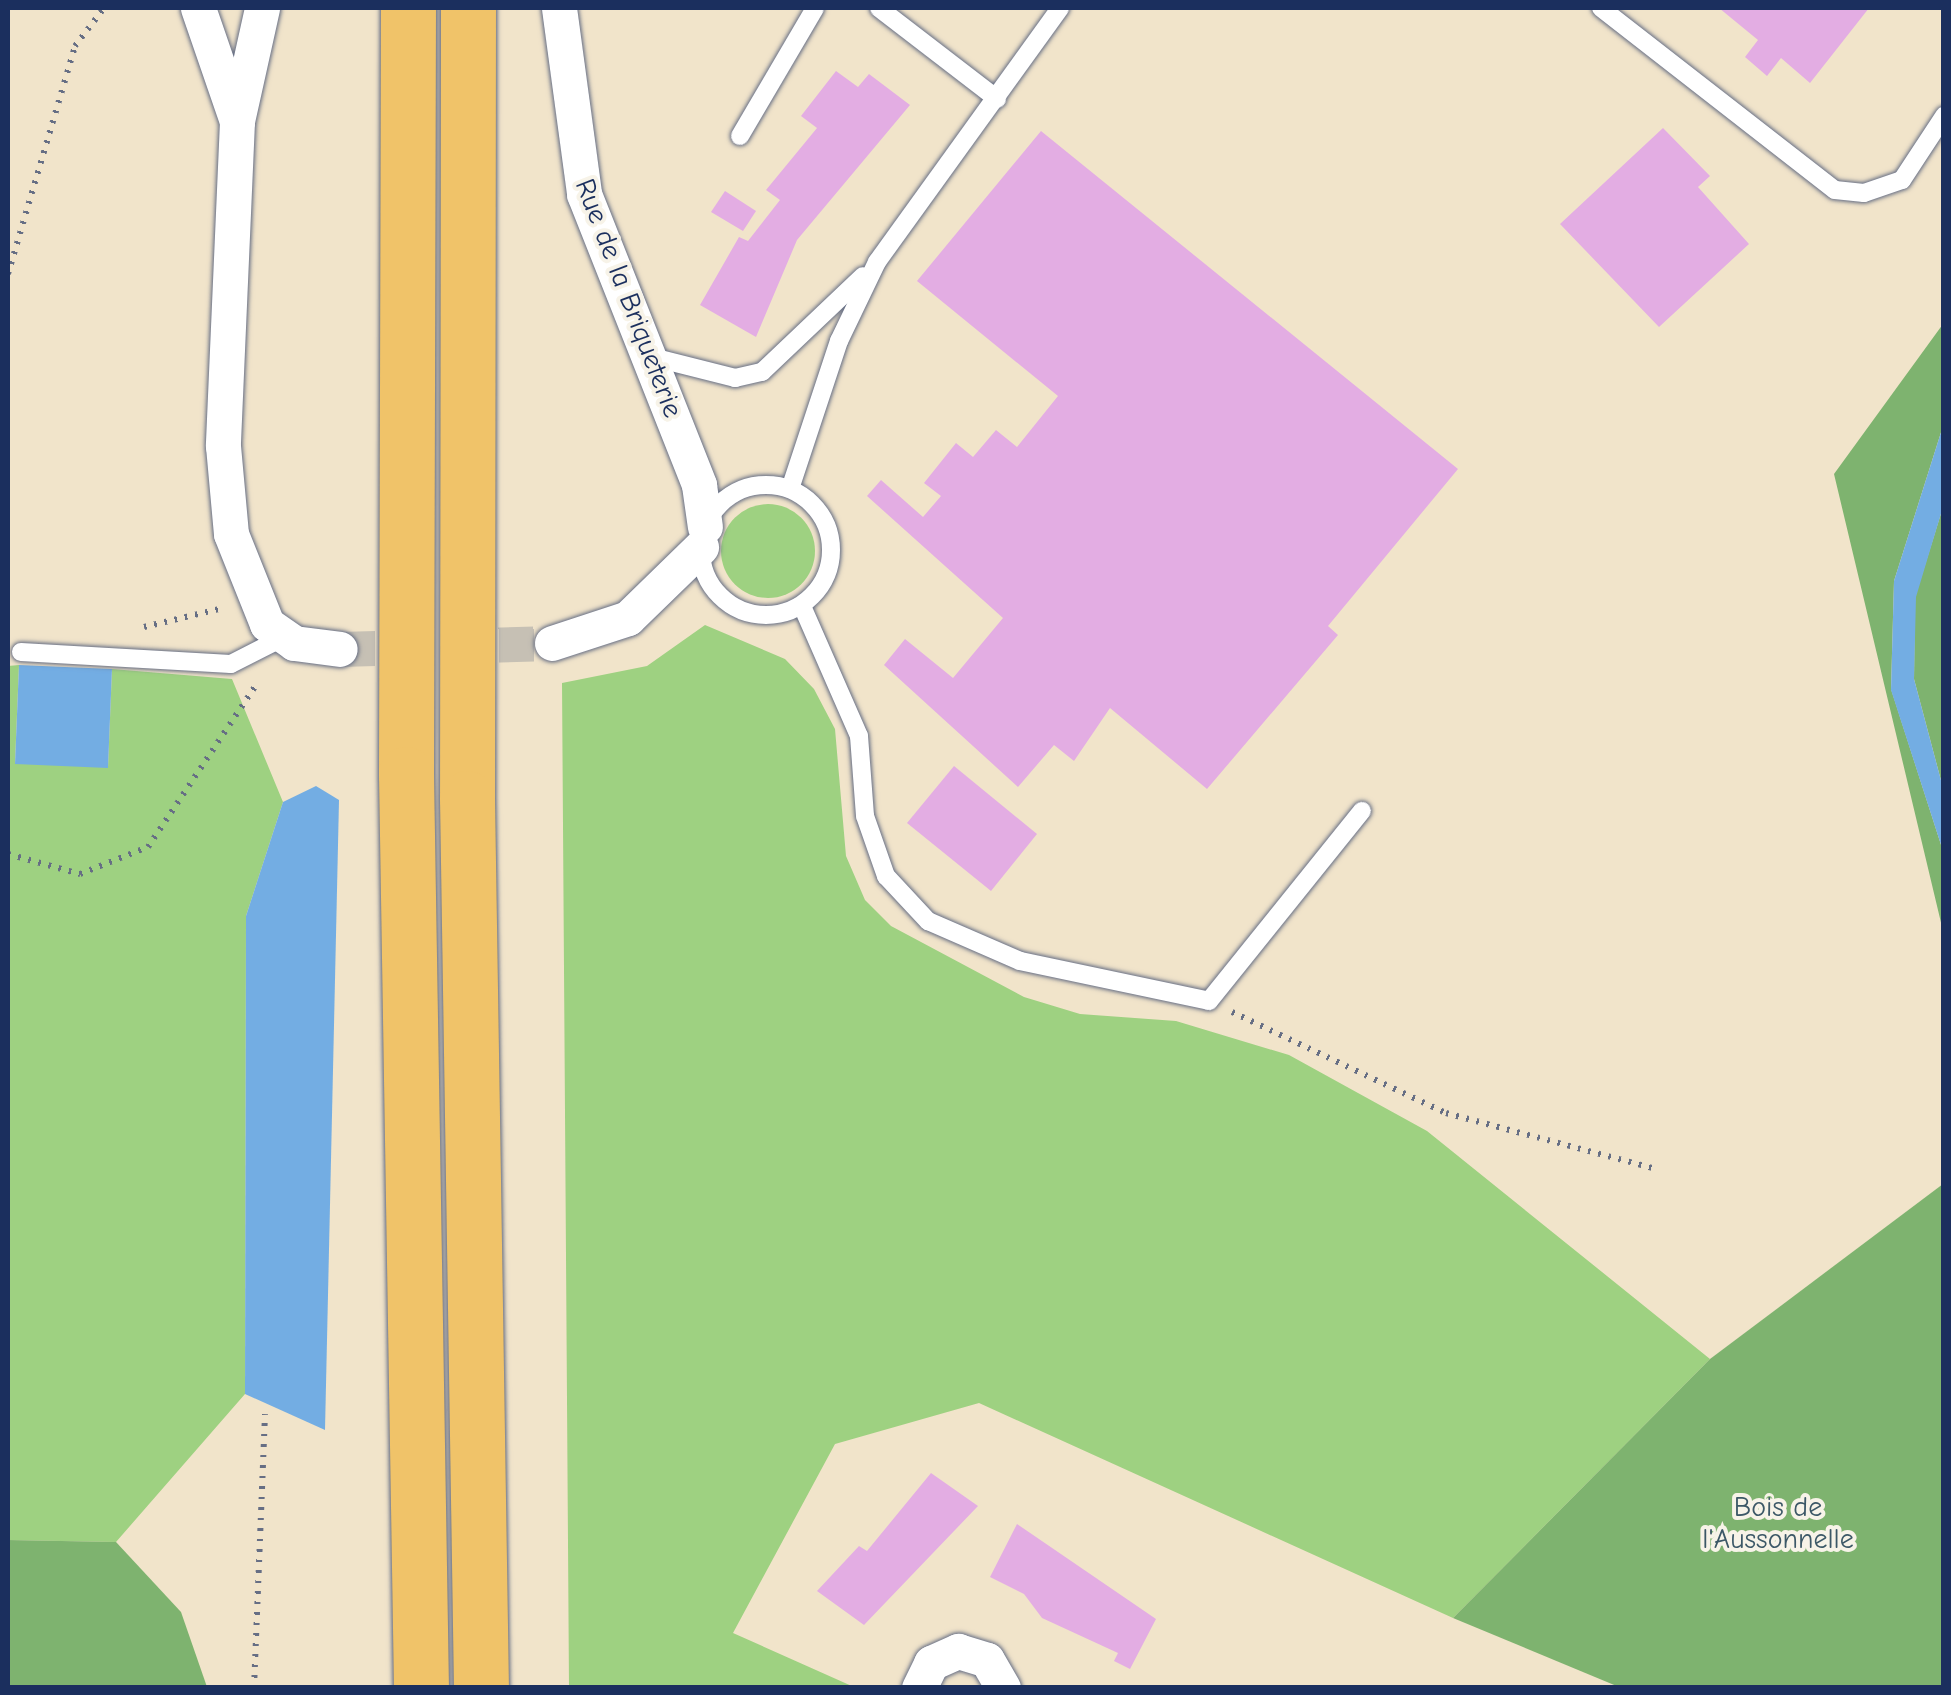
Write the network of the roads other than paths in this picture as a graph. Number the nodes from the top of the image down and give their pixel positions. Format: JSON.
{"nodes":[{"id":1,"x":198,"y":8,"type":"edge"},
{"id":2,"x":262,"y":8,"type":"edge"},
{"id":3,"x":408,"y":8,"type":"edge"},
{"id":4,"x":468,"y":8,"type":"edge"},
{"id":5,"x":559,"y":8,"type":"edge"},
{"id":6,"x":816,"y":8,"type":"edge"},
{"id":7,"x":879,"y":8,"type":"edge"},
{"id":8,"x":1601,"y":8,"type":"edge"},
{"id":9,"x":1056,"y":9,"type":"edge"},
{"id":10,"x":997,"y":100,"type":"junction"},
{"id":11,"x":1944,"y":116,"type":"edge"},
{"id":12,"x":237,"y":121,"type":"junction"},
{"id":13,"x":740,"y":136,"type":"dead end"},
{"id":14,"x":878,"y":262,"type":"junction"},
{"id":15,"x":649,"y":356,"type":"junction"},
{"id":16,"x":790,"y":489,"type":"junction"},
{"id":17,"x":703,"y":537,"type":"junction"},
{"id":18,"x":802,"y":606,"type":"junction"},
{"id":19,"x":282,"y":638,"type":"junction"},
{"id":20,"x":552,"y":643,"type":"tunnel mouth"},
{"id":21,"x":340,"y":648,"type":"tunnel mouth"},
{"id":22,"x":21,"y":652,"type":"dead end"},
{"id":23,"x":1362,"y":810,"type":"dead end"},
{"id":24,"x":422,"y":1688,"type":"edge"},
{"id":25,"x":481,"y":1688,"type":"edge"},
{"id":26,"x":919,"y":1688,"type":"edge"},
{"id":27,"x":1003,"y":1688,"type":"edge"}],
"edges":[{"from":1,"to":12,"type":"street"},
{"from":2,"to":12,"type":"street"},
{"from":3,"to":24,"type":"highway"},
{"from":4,"to":25,"type":"highway"},
{"from":5,"to":15,"type":"street","name":"Rue de la Briqueterie"},
{"from":6,"to":13,"type":"lane"},
{"from":7,"to":10,"type":"lane"},
{"from":8,"to":11,"type":"lane"},
{"from":9,"to":10,"type":"lane"},
{"from":10,"to":14,"type":"lane"},
{"from":12,"to":19,"type":"street"},
{"from":14,"to":15,"type":"lane"},
{"from":14,"to":16,"type":"lane"},
{"from":15,"to":17,"type":"street","name":"Rue de la Briqueterie"},
{"from":16,"to":17,"type":"lane"},
{"from":16,"to":18,"type":"lane"},
{"from":17,"to":18,"type":"lane"},
{"from":17,"to":20,"type":"street"},
{"from":18,"to":23,"type":"lane"},
{"from":19,"to":21,"type":"street"},
{"from":19,"to":22,"type":"lane"},
{"from":26,"to":27,"type":"street"}]}
